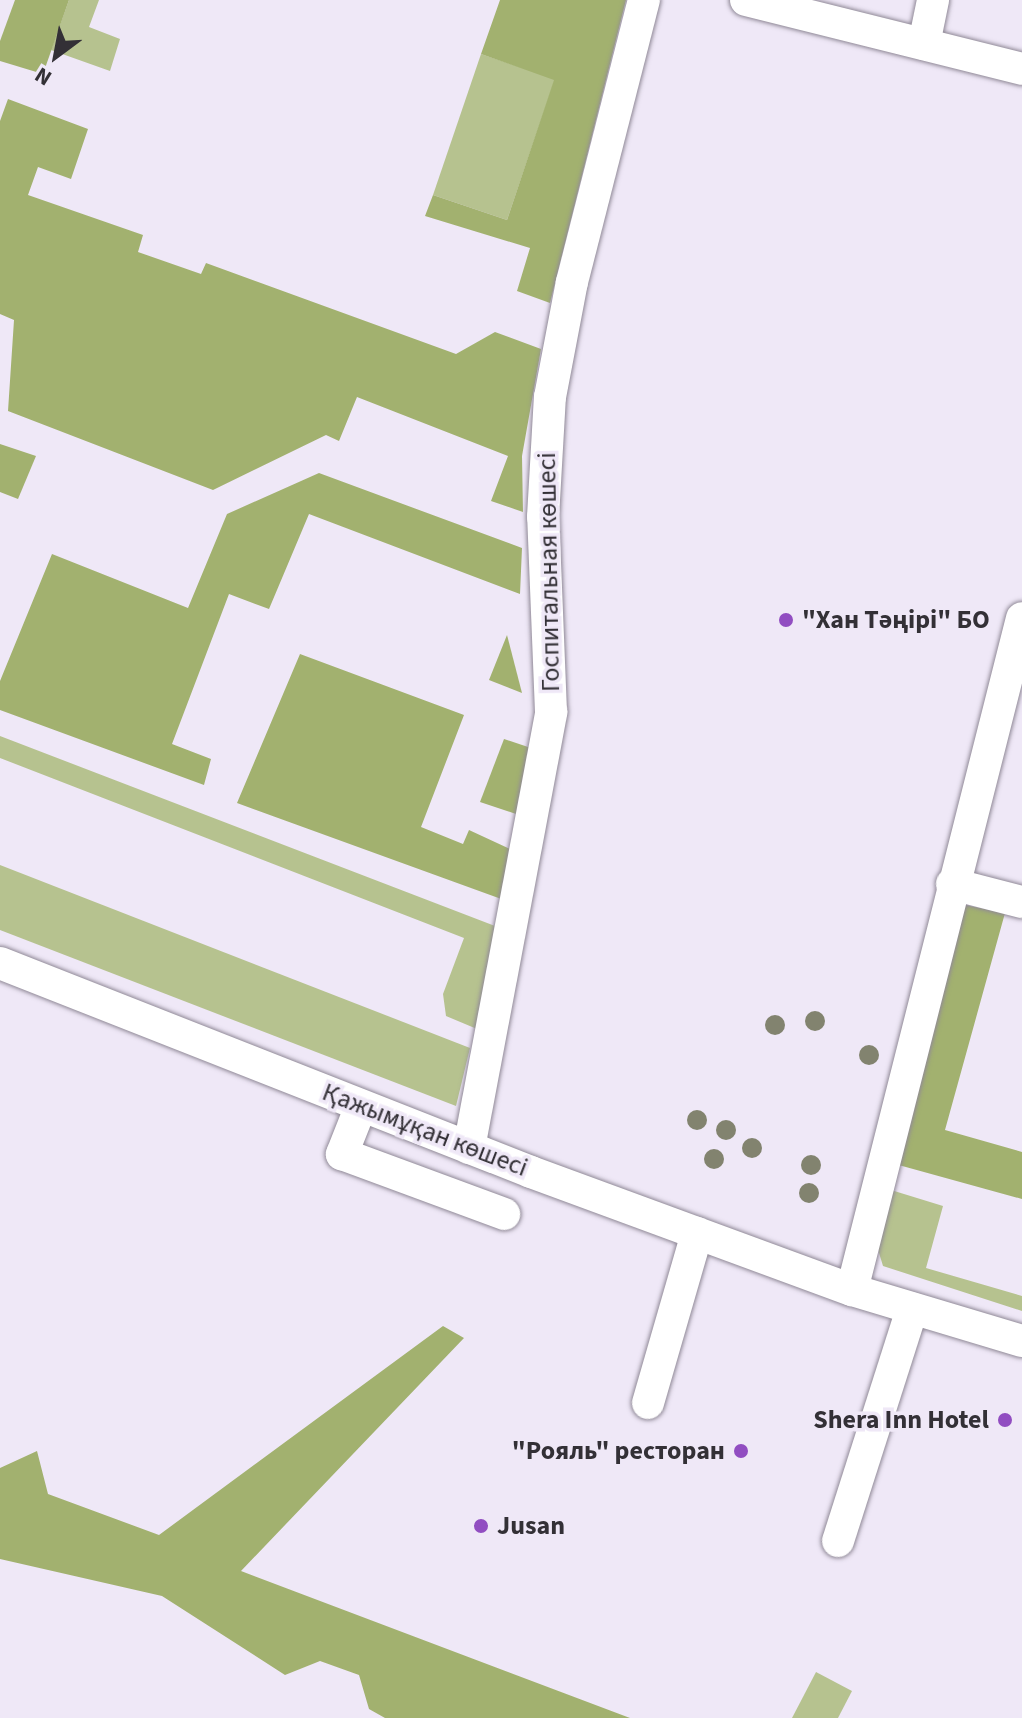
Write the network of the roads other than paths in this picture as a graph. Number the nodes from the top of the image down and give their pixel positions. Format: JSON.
{"nodes":[{"id":1,"x":644,"y":0,"type":"edge"},
{"id":2,"x":746,"y":0,"type":"edge"},
{"id":3,"x":933,"y":0,"type":"edge"},
{"id":4,"x":924,"y":44,"type":"junction"},
{"id":5,"x":1022,"y":69,"type":"edge"},
{"id":6,"x":1022,"y":618,"type":"edge"},
{"id":7,"x":952,"y":884,"type":"junction"},
{"id":8,"x":1022,"y":902,"type":"edge"},
{"id":9,"x":0,"y":963,"type":"edge"},
{"id":10,"x":361,"y":1106,"type":"junction"},
{"id":11,"x":469,"y":1148,"type":"junction"},
{"id":12,"x":504,"y":1214,"type":"dead end"},
{"id":13,"x":697,"y":1233,"type":"junction"},
{"id":14,"x":852,"y":1290,"type":"junction"},
{"id":15,"x":912,"y":1309,"type":"junction"},
{"id":16,"x":1022,"y":1341,"type":"edge"},
{"id":17,"x":648,"y":1403,"type":"dead end"},
{"id":18,"x":838,"y":1541,"type":"dead end"}],
"edges":[{"from":1,"to":11,"type":"street","name":"Госпитальная көшесі"},
{"from":2,"to":4,"type":"street"},
{"from":3,"to":4,"type":"street"},
{"from":4,"to":5,"type":"street"},
{"from":6,"to":7,"type":"street"},
{"from":7,"to":8,"type":"street"},
{"from":7,"to":14,"type":"street"},
{"from":9,"to":10,"type":"street","name":"Қажымұқан көшесі"},
{"from":10,"to":11,"type":"street","name":"Қажымұқан көшесі"},
{"from":10,"to":12,"type":"street"},
{"from":11,"to":13,"type":"street","name":"Қажымұқан көшесі"},
{"from":13,"to":14,"type":"street","name":"Қажымұқан көшесі"},
{"from":13,"to":17,"type":"street"},
{"from":14,"to":15,"type":"street","name":"Қажымұқан көшесі"},
{"from":15,"to":16,"type":"street","name":"Қажымұқан көшесі"},
{"from":15,"to":18,"type":"street"}]}
